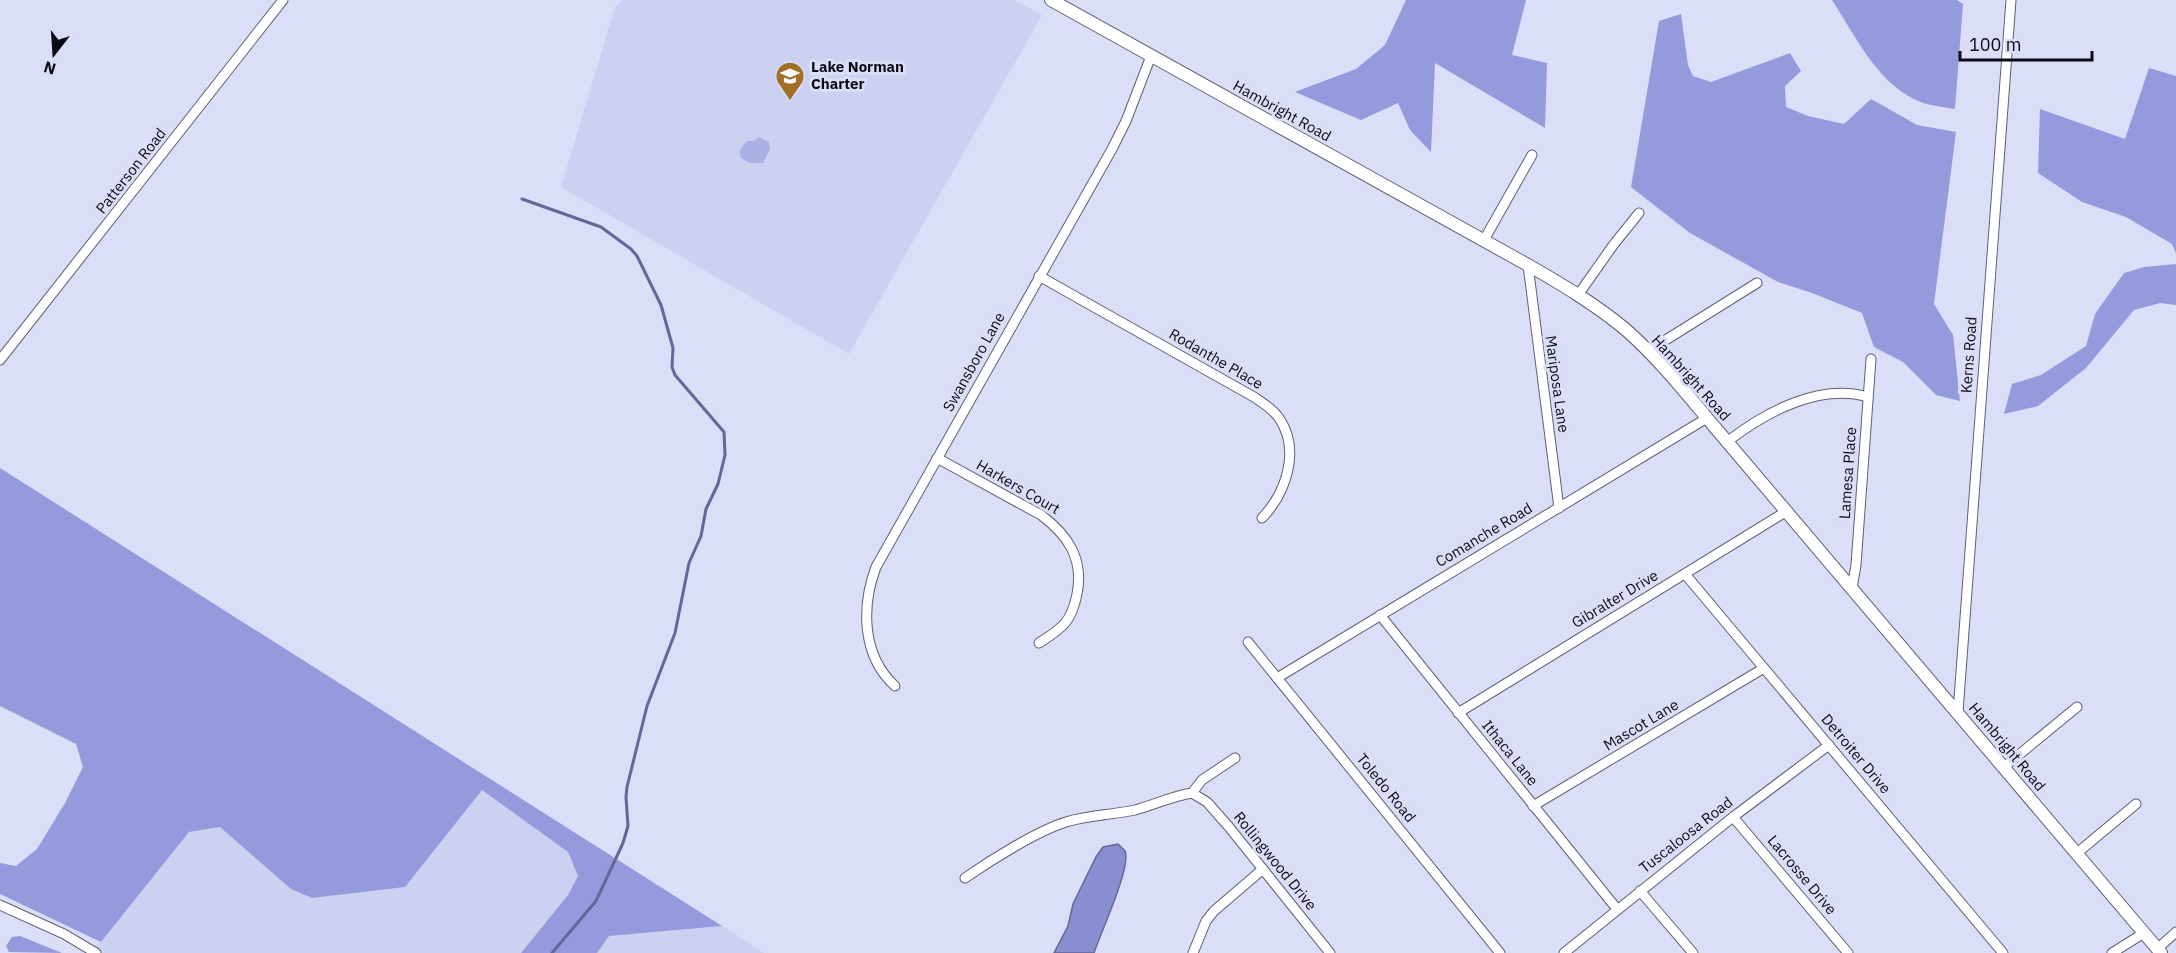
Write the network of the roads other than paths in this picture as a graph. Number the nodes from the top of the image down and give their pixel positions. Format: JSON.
{"nodes":[{"id":1,"x":283,"y":0,"type":"edge"},
{"id":2,"x":1051,"y":0,"type":"edge"},
{"id":3,"x":2011,"y":0,"type":"edge"},
{"id":4,"x":1151,"y":56,"type":"junction"},
{"id":5,"x":1532,"y":155,"type":"dead end"},
{"id":6,"x":1639,"y":213,"type":"dead end"},
{"id":7,"x":1484,"y":240,"type":"junction"},
{"id":8,"x":1528,"y":265,"type":"junction"},
{"id":9,"x":1039,"y":276,"type":"junction"},
{"id":10,"x":1757,"y":283,"type":"dead end"},
{"id":11,"x":1578,"y":295,"type":"junction"},
{"id":12,"x":1648,"y":351,"type":"junction"},
{"id":13,"x":1871,"y":359,"type":"dead end"},
{"id":14,"x":0,"y":360,"type":"edge"},
{"id":15,"x":1868,"y":397,"type":"junction"},
{"id":16,"x":1707,"y":417,"type":"junction"},
{"id":17,"x":1728,"y":441,"type":"junction"},
{"id":18,"x":937,"y":458,"type":"junction"},
{"id":19,"x":1559,"y":508,"type":"junction"},
{"id":20,"x":1787,"y":512,"type":"junction"},
{"id":21,"x":1262,"y":518,"type":"dead end"},
{"id":22,"x":1685,"y":574,"type":"junction"},
{"id":23,"x":1852,"y":588,"type":"junction"},
{"id":24,"x":1380,"y":615,"type":"junction"},
{"id":25,"x":1248,"y":642,"type":"dead end"},
{"id":26,"x":1038,"y":643,"type":"dead end"},
{"id":27,"x":1764,"y":668,"type":"junction"},
{"id":28,"x":1277,"y":678,"type":"junction"},
{"id":29,"x":895,"y":686,"type":"dead end"},
{"id":30,"x":2077,"y":707,"type":"dead end"},
{"id":31,"x":1958,"y":712,"type":"junction"},
{"id":32,"x":1458,"y":713,"type":"junction"},
{"id":33,"x":1829,"y":745,"type":"junction"},
{"id":34,"x":1235,"y":758,"type":"dead end"},
{"id":35,"x":2004,"y":766,"type":"junction"},
{"id":36,"x":1192,"y":793,"type":"junction"},
{"id":37,"x":2136,"y":804,"type":"dead end"},
{"id":38,"x":1533,"y":806,"type":"junction"},
{"id":39,"x":1733,"y":817,"type":"junction"},
{"id":40,"x":2077,"y":853,"type":"junction"},
{"id":41,"x":1263,"y":869,"type":"junction"},
{"id":42,"x":965,"y":878,"type":"dead end"},
{"id":43,"x":1640,"y":891,"type":"junction"},
{"id":44,"x":0,"y":905,"type":"edge"},
{"id":45,"x":1617,"y":909,"type":"junction"},
{"id":46,"x":2176,"y":932,"type":"edge"},
{"id":47,"x":2144,"y":933,"type":"junction"},
{"id":48,"x":2159,"y":951,"type":"edge"},
{"id":49,"x":96,"y":953,"type":"edge"},
{"id":50,"x":1193,"y":953,"type":"edge"},
{"id":51,"x":1330,"y":953,"type":"edge"},
{"id":52,"x":1500,"y":953,"type":"edge"},
{"id":53,"x":1564,"y":953,"type":"edge"},
{"id":54,"x":1693,"y":953,"type":"edge"},
{"id":55,"x":1848,"y":953,"type":"edge"},
{"id":56,"x":2003,"y":953,"type":"edge"},
{"id":57,"x":2112,"y":953,"type":"edge"}],
"edges":[{"from":1,"to":14,"type":"street","name":"Patterson Road"},
{"from":2,"to":4,"type":"main road","name":"Hambright Road"},
{"from":3,"to":31,"type":"street","name":"Kerns Road"},
{"from":4,"to":7,"type":"main road","name":"Hambright Road"},
{"from":4,"to":9,"type":"street","name":"Swansboro Lane"},
{"from":5,"to":7,"type":"street"},
{"from":6,"to":11,"type":"street"},
{"from":7,"to":8,"type":"main road","name":"Hambright Road"},
{"from":8,"to":11,"type":"main road","name":"Hambright Road"},
{"from":8,"to":19,"type":"street","name":"Mariposa Lane"},
{"from":9,"to":18,"type":"street","name":"Swansboro Lane"},
{"from":9,"to":21,"type":"street","name":"Rodanthe Place"},
{"from":10,"to":12,"type":"street"},
{"from":11,"to":12,"type":"main road","name":"Hambright Road"},
{"from":12,"to":16,"type":"main road","name":"Hambright Road"},
{"from":13,"to":15,"type":"street","name":"Lamesa Place"},
{"from":15,"to":17,"type":"street"},
{"from":15,"to":23,"type":"street","name":"Lamesa Place"},
{"from":16,"to":17,"type":"main road","name":"Hambright Road"},
{"from":16,"to":19,"type":"street","name":"Comanche Road"},
{"from":17,"to":20,"type":"main road","name":"Hambright Road"},
{"from":18,"to":26,"type":"street","name":"Harkers Court"},
{"from":18,"to":29,"type":"street","name":"Swansboro Lane"},
{"from":19,"to":24,"type":"street","name":"Comanche Road"},
{"from":20,"to":22,"type":"street","name":"Gibralter Drive"},
{"from":20,"to":23,"type":"main road","name":"Hambright Road"},
{"from":22,"to":27,"type":"street","name":"Detroiter Drive"},
{"from":22,"to":32,"type":"street","name":"Gibralter Drive"},
{"from":23,"to":31,"type":"main road","name":"Hambright Road"},
{"from":24,"to":28,"type":"street","name":"Comanche Road"},
{"from":24,"to":32,"type":"street","name":"Ithaca Lane"},
{"from":25,"to":28,"type":"street","name":"Toledo Road"},
{"from":27,"to":33,"type":"street","name":"Detroiter Drive"},
{"from":27,"to":38,"type":"street","name":"Mascot Lane"},
{"from":28,"to":52,"type":"street","name":"Toledo Road"},
{"from":30,"to":35,"type":"street"},
{"from":31,"to":35,"type":"main road","name":"Hambright Road"},
{"from":32,"to":38,"type":"street","name":"Ithaca Lane"},
{"from":33,"to":39,"type":"street","name":"Tuscaloosa Road"},
{"from":33,"to":56,"type":"street","name":"Detroiter Drive"},
{"from":34,"to":36,"type":"street"},
{"from":35,"to":40,"type":"main road","name":"Hambright Road"},
{"from":36,"to":41,"type":"street","name":"Rollingwood Drive"},
{"from":36,"to":42,"type":"street"},
{"from":37,"to":40,"type":"street"},
{"from":38,"to":45,"type":"street","name":"Ithaca Lane"},
{"from":39,"to":43,"type":"street","name":"Tuscaloosa Road"},
{"from":39,"to":55,"type":"street","name":"Lacrosse Drive"},
{"from":40,"to":47,"type":"main road","name":"Hambright Road"},
{"from":41,"to":50,"type":"street"},
{"from":41,"to":51,"type":"street","name":"Rollingwood Drive"},
{"from":43,"to":45,"type":"street","name":"Tuscaloosa Road"},
{"from":43,"to":54,"type":"street"},
{"from":44,"to":49,"type":"street"},
{"from":45,"to":53,"type":"street","name":"Tuscaloosa Road"},
{"from":46,"to":48,"type":"street"},
{"from":47,"to":48,"type":"main road","name":"Hambright Road"},
{"from":47,"to":57,"type":"street"}]}
